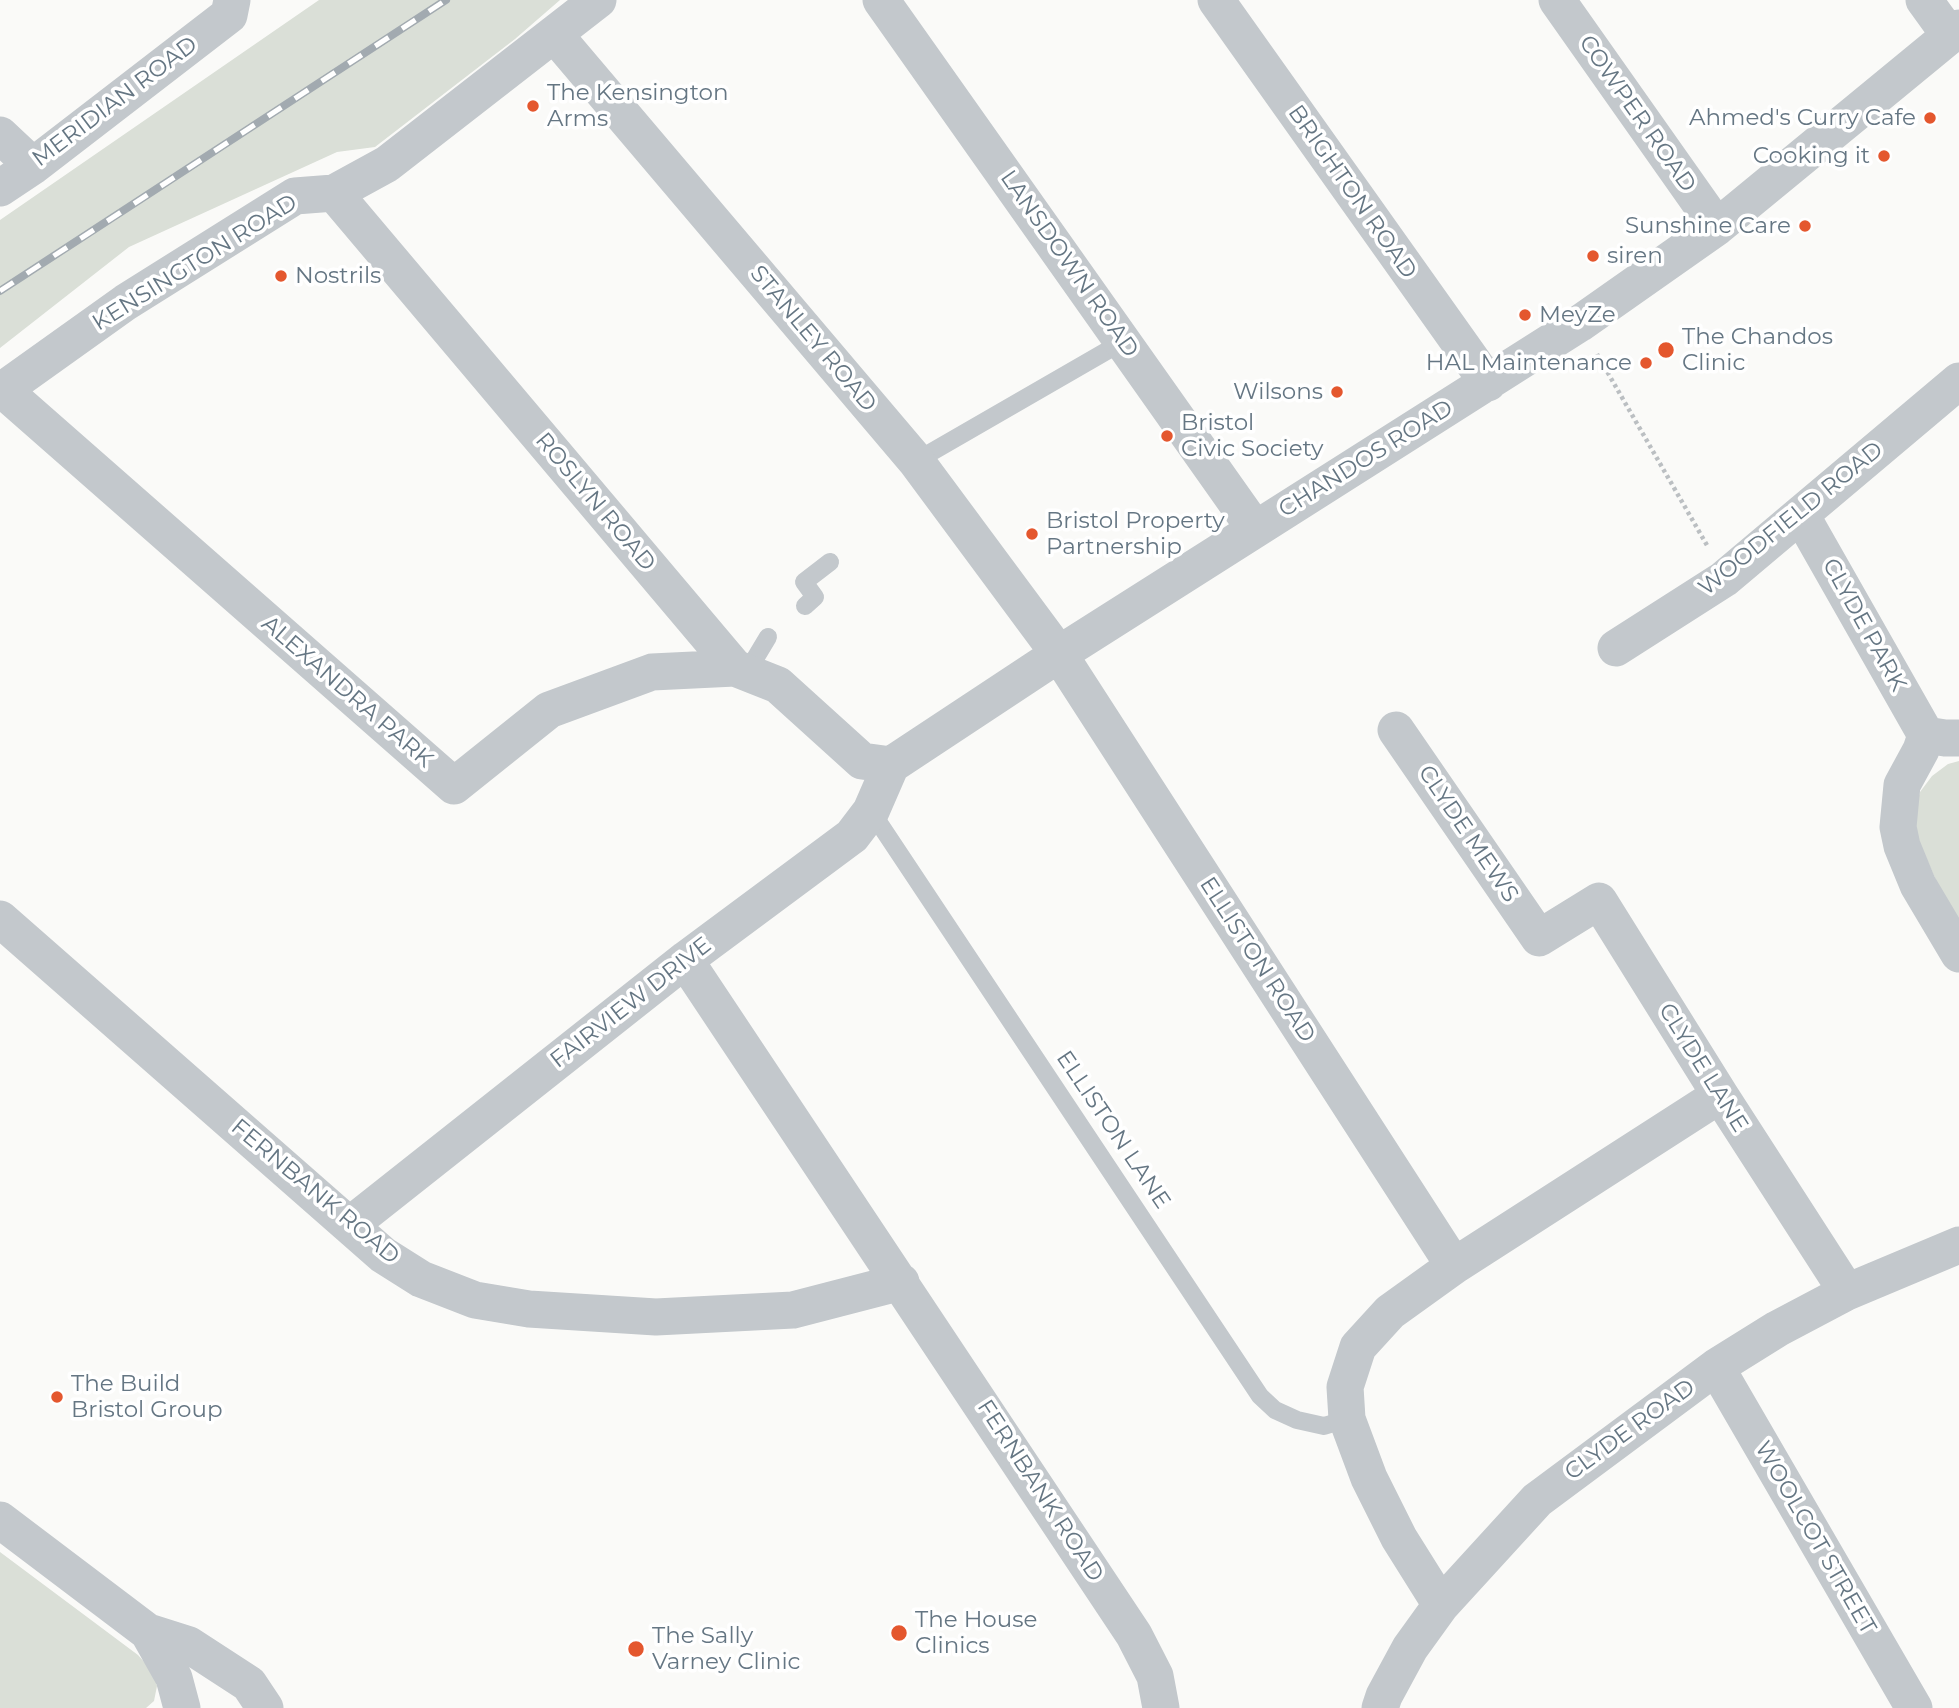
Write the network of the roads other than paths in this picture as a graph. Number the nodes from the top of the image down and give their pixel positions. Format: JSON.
{"nodes":[{"id":1,"x":598,"y":0,"type":"edge"},
{"id":2,"x":881,"y":0,"type":"edge"},
{"id":3,"x":1216,"y":0,"type":"edge"},
{"id":4,"x":1557,"y":0,"type":"edge"},
{"id":5,"x":1923,"y":0,"type":"edge"},
{"id":6,"x":231,"y":8,"type":"edge"},
{"id":7,"x":1954,"y":32,"type":"edge"},
{"id":8,"x":555,"y":34,"type":"junction"},
{"id":9,"x":0,"y":135,"type":"edge"},
{"id":10,"x":33,"y":166,"type":"junction"},
{"id":11,"x":0,"y":188,"type":"edge"},
{"id":12,"x":334,"y":193,"type":"junction"},
{"id":13,"x":1717,"y":227,"type":"junction"},
{"id":14,"x":1124,"y":341,"type":"junction"},
{"id":15,"x":1959,"y":381,"type":"edge"},
{"id":16,"x":1488,"y":383,"type":"junction"},
{"id":17,"x":1,"y":391,"type":"edge"},
{"id":18,"x":916,"y":461,"type":"junction"},
{"id":19,"x":1801,"y":514,"type":"junction"},
{"id":20,"x":1255,"y":529,"type":"junction"},
{"id":21,"x":830,"y":562,"type":"dead end"},
{"id":22,"x":805,"y":606,"type":"dead end"},
{"id":23,"x":768,"y":637,"type":"dead end"},
{"id":24,"x":1616,"y":648,"type":"dead end"},
{"id":25,"x":1059,"y":654,"type":"junction"},
{"id":26,"x":741,"y":670,"type":"junction"},
{"id":27,"x":1396,"y":730,"type":"dead end"},
{"id":28,"x":1942,"y":736,"type":"edge"},
{"id":29,"x":891,"y":765,"type":"junction"},
{"id":30,"x":871,"y":811,"type":"junction"},
{"id":31,"x":0,"y":919,"type":"edge"},
{"id":32,"x":1539,"y":938,"type":"joint"},
{"id":33,"x":1959,"y":954,"type":"edge"},
{"id":34,"x":685,"y":960,"type":"junction"},
{"id":35,"x":1720,"y":1095,"type":"junction"},
{"id":36,"x":349,"y":1225,"type":"junction"},
{"id":37,"x":1959,"y":1245,"type":"edge"},
{"id":38,"x":1454,"y":1266,"type":"junction"},
{"id":39,"x":901,"y":1282,"type":"junction"},
{"id":40,"x":1847,"y":1292,"type":"junction"},
{"id":41,"x":1716,"y":1367,"type":"junction"},
{"id":42,"x":1347,"y":1419,"type":"junction"},
{"id":43,"x":0,"y":1520,"type":"edge"},
{"id":44,"x":1441,"y":1605,"type":"junction"},
{"id":45,"x":148,"y":1632,"type":"junction"},
{"id":46,"x":182,"y":1708,"type":"edge"},
{"id":47,"x":265,"y":1708,"type":"edge"},
{"id":48,"x":1161,"y":1708,"type":"edge"},
{"id":49,"x":1380,"y":1708,"type":"edge"},
{"id":50,"x":1914,"y":1708,"type":"edge"}],
"edges":[{"from":1,"to":8,"type":"street","name":"KENSINGTON ROAD"},
{"from":2,"to":14,"type":"street","name":"LANSDOWN ROAD"},
{"from":3,"to":16,"type":"street","name":"BRIGHTON ROAD"},
{"from":4,"to":13,"type":"street","name":"COWPER ROAD"},
{"from":5,"to":7,"type":"street"},
{"from":6,"to":10,"type":"street","name":"MERIDIAN ROAD"},
{"from":7,"to":13,"type":"street","name":"CHANDOS ROAD"},
{"from":8,"to":12,"type":"street","name":"KENSINGTON ROAD"},
{"from":8,"to":18,"type":"street","name":"STANLEY ROAD"},
{"from":9,"to":10,"type":"street"},
{"from":10,"to":11,"type":"street","name":"MERIDIAN ROAD"},
{"from":12,"to":17,"type":"street","name":"KENSINGTON ROAD"},
{"from":12,"to":26,"type":"street","name":"ROSLYN ROAD"},
{"from":13,"to":16,"type":"street","name":"CHANDOS ROAD"},
{"from":14,"to":18,"type":"lane"},
{"from":14,"to":20,"type":"street","name":"LANSDOWN ROAD"},
{"from":15,"to":19,"type":"street","name":"WOODFIELD ROAD"},
{"from":16,"to":20,"type":"street","name":"CHANDOS ROAD"},
{"from":17,"to":26,"type":"street","name":"ALEXANDRA PARK"},
{"from":18,"to":25,"type":"street","name":"STANLEY ROAD"},
{"from":19,"to":24,"type":"street","name":"WOODFIELD ROAD"},
{"from":19,"to":28,"type":"street","name":"CLYDE PARK"},
{"from":20,"to":25,"type":"street","name":"CHANDOS ROAD"},
{"from":21,"to":22,"type":"lane"},
{"from":23,"to":26,"type":"lane"},
{"from":25,"to":29,"type":"street","name":"CHANDOS ROAD"},
{"from":25,"to":38,"type":"street","name":"ELLISTON ROAD"},
{"from":26,"to":29,"type":"street","name":"ROSLYN ROAD"},
{"from":27,"to":32,"type":"street","name":"CLYDE MEWS"},
{"from":28,"to":33,"type":"street","name":"CLYDE PARK"},
{"from":29,"to":30,"type":"street","name":"FAIRVIEW DRIVE"},
{"from":30,"to":34,"type":"street","name":"FAIRVIEW DRIVE"},
{"from":30,"to":42,"type":"lane","name":"ELLISTON LANE"},
{"from":31,"to":36,"type":"street","name":"FERNBANK ROAD"},
{"from":32,"to":35,"type":"street","name":"CLYDE LANE"},
{"from":34,"to":36,"type":"street","name":"FAIRVIEW DRIVE"},
{"from":34,"to":39,"type":"street","name":"FERNBANK ROAD"},
{"from":35,"to":38,"type":"street"},
{"from":35,"to":40,"type":"street","name":"CLYDE LANE"},
{"from":36,"to":39,"type":"street","name":"FERNBANK ROAD"},
{"from":37,"to":40,"type":"street","name":"CLYDE ROAD"},
{"from":38,"to":42,"type":"street"},
{"from":39,"to":48,"type":"street","name":"FERNBANK ROAD"},
{"from":40,"to":41,"type":"street","name":"CLYDE ROAD"},
{"from":41,"to":44,"type":"street","name":"CLYDE ROAD"},
{"from":41,"to":50,"type":"street","name":"WOOLCOT STREET"},
{"from":42,"to":44,"type":"street"},
{"from":43,"to":45,"type":"street"},
{"from":44,"to":49,"type":"street","name":"CLYDE ROAD"},
{"from":45,"to":46,"type":"street"},
{"from":45,"to":47,"type":"street"}]}
